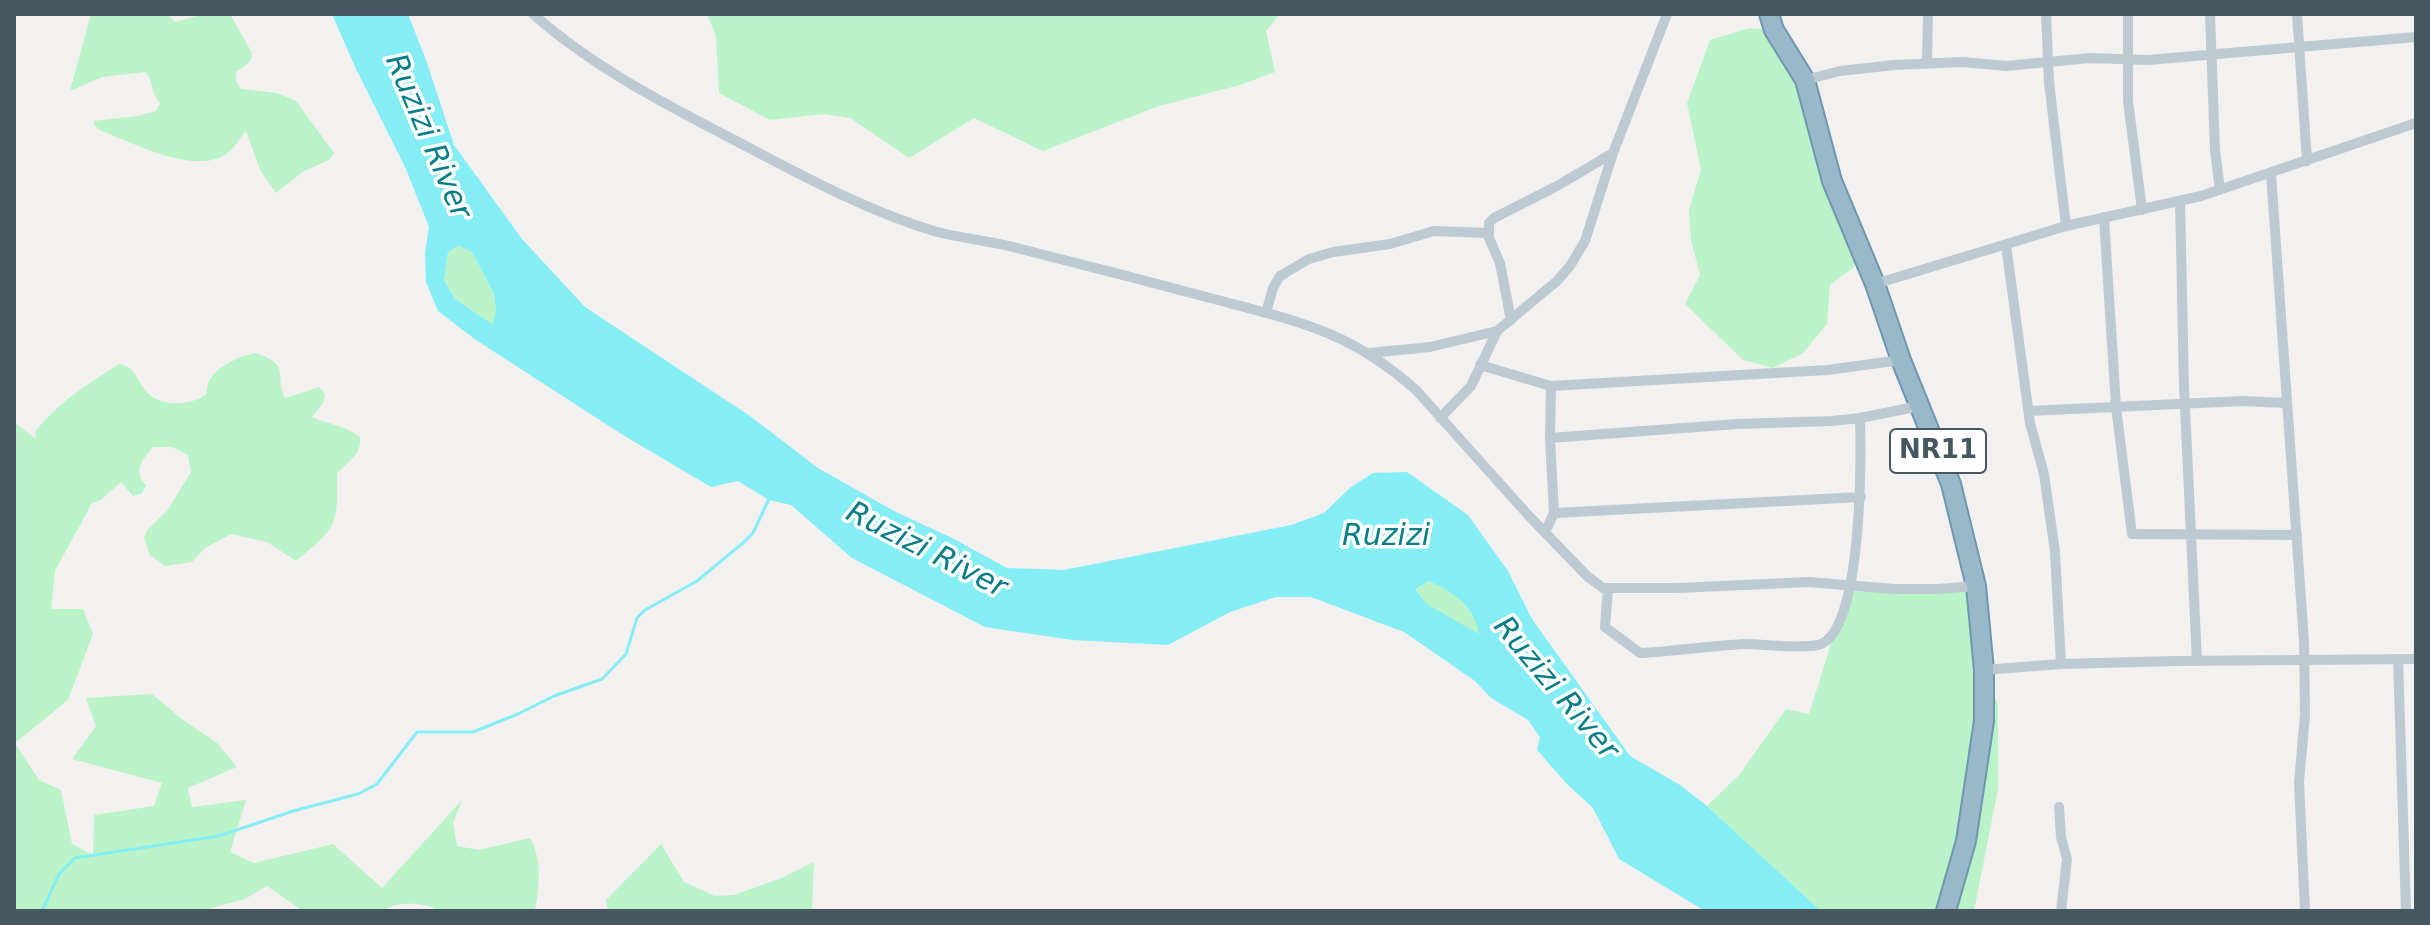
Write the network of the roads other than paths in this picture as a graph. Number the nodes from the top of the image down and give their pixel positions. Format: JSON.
{"nodes":[{"id":1,"x":533,"y":14,"type":"edge"},
{"id":2,"x":1667,"y":14,"type":"edge"},
{"id":3,"x":1769,"y":14,"type":"edge"},
{"id":4,"x":1928,"y":14,"type":"edge"},
{"id":5,"x":2046,"y":14,"type":"edge"},
{"id":6,"x":2128,"y":14,"type":"edge"},
{"id":7,"x":2210,"y":14,"type":"edge"},
{"id":8,"x":2297,"y":14,"type":"edge"},
{"id":9,"x":2416,"y":37,"type":"edge"},
{"id":10,"x":2301,"y":47,"type":"junction"},
{"id":11,"x":2211,"y":54,"type":"junction"},
{"id":12,"x":2127,"y":58,"type":"junction"},
{"id":13,"x":2048,"y":62,"type":"junction"},
{"id":14,"x":1927,"y":63,"type":"junction"},
{"id":15,"x":1805,"y":80,"type":"junction"},
{"id":16,"x":2416,"y":123,"type":"edge"},
{"id":17,"x":1613,"y":153,"type":"junction"},
{"id":18,"x":2307,"y":161,"type":"junction"},
{"id":19,"x":2271,"y":174,"type":"junction"},
{"id":20,"x":2220,"y":190,"type":"junction"},
{"id":21,"x":2180,"y":201,"type":"junction"},
{"id":22,"x":2142,"y":210,"type":"junction"},
{"id":23,"x":2104,"y":217,"type":"junction"},
{"id":24,"x":2066,"y":226,"type":"junction"},
{"id":25,"x":1489,"y":233,"type":"junction"},
{"id":26,"x":2006,"y":245,"type":"junction"},
{"id":27,"x":1875,"y":284,"type":"junction"},
{"id":28,"x":1266,"y":313,"type":"junction"},
{"id":29,"x":1511,"y":320,"type":"junction"},
{"id":30,"x":1497,"y":331,"type":"junction"},
{"id":31,"x":1370,"y":353,"type":"junction"},
{"id":32,"x":1901,"y":360,"type":"junction"},
{"id":33,"x":1480,"y":365,"type":"junction"},
{"id":34,"x":1551,"y":386,"type":"junction"},
{"id":35,"x":2286,"y":403,"type":"junction"},
{"id":36,"x":2186,"y":405,"type":"junction"},
{"id":37,"x":1920,"y":406,"type":"junction"},
{"id":38,"x":2116,"y":407,"type":"junction"},
{"id":39,"x":2029,"y":411,"type":"junction"},
{"id":40,"x":1440,"y":418,"type":"junction"},
{"id":41,"x":1860,"y":418,"type":"junction"},
{"id":42,"x":1550,"y":438,"type":"junction"},
{"id":43,"x":1861,"y":497,"type":"junction"},
{"id":44,"x":1554,"y":513,"type":"junction"},
{"id":45,"x":1545,"y":532,"type":"junction"},
{"id":46,"x":2191,"y":534,"type":"junction"},
{"id":47,"x":2297,"y":535,"type":"junction"},
{"id":48,"x":1850,"y":583,"type":"junction"},
{"id":49,"x":1976,"y":586,"type":"junction"},
{"id":50,"x":1608,"y":588,"type":"junction"},
{"id":51,"x":2398,"y":659,"type":"junction"},
{"id":52,"x":2416,"y":659,"type":"edge"},
{"id":53,"x":2197,"y":661,"type":"junction"},
{"id":54,"x":2305,"y":661,"type":"junction"},
{"id":55,"x":2061,"y":664,"type":"junction"},
{"id":56,"x":1984,"y":670,"type":"junction"},
{"id":57,"x":2059,"y":807,"type":"dead end"},
{"id":58,"x":1946,"y":911,"type":"edge"},
{"id":59,"x":2061,"y":911,"type":"edge"},
{"id":60,"x":2305,"y":911,"type":"edge"},
{"id":61,"x":2406,"y":911,"type":"edge"}],
"edges":[{"from":1,"to":28,"type":"street"},
{"from":2,"to":17,"type":"street"},
{"from":3,"to":15,"type":"highway","number":"NR11"},
{"from":4,"to":14,"type":"street"},
{"from":5,"to":13,"type":"street"},
{"from":6,"to":12,"type":"street"},
{"from":7,"to":11,"type":"street"},
{"from":8,"to":10,"type":"street"},
{"from":9,"to":10,"type":"street"},
{"from":10,"to":11,"type":"street"},
{"from":10,"to":18,"type":"street"},
{"from":11,"to":12,"type":"street"},
{"from":11,"to":20,"type":"street"},
{"from":12,"to":13,"type":"street"},
{"from":12,"to":22,"type":"street"},
{"from":13,"to":14,"type":"street"},
{"from":13,"to":24,"type":"street"},
{"from":14,"to":15,"type":"street"},
{"from":15,"to":27,"type":"highway","number":"NR11"},
{"from":16,"to":18,"type":"street"},
{"from":17,"to":25,"type":"street"},
{"from":17,"to":29,"type":"street"},
{"from":18,"to":19,"type":"street"},
{"from":19,"to":20,"type":"street"},
{"from":19,"to":35,"type":"street"},
{"from":20,"to":21,"type":"street"},
{"from":21,"to":22,"type":"street"},
{"from":21,"to":36,"type":"street"},
{"from":22,"to":23,"type":"street"},
{"from":23,"to":24,"type":"street"},
{"from":23,"to":38,"type":"street"},
{"from":24,"to":26,"type":"street"},
{"from":25,"to":28,"type":"street"},
{"from":25,"to":29,"type":"street"},
{"from":26,"to":27,"type":"street"},
{"from":26,"to":39,"type":"street"},
{"from":27,"to":32,"type":"highway","number":"NR11"},
{"from":28,"to":31,"type":"street"},
{"from":29,"to":30,"type":"street"},
{"from":30,"to":31,"type":"street"},
{"from":30,"to":33,"type":"street"},
{"from":31,"to":40,"type":"street"},
{"from":32,"to":34,"type":"street"},
{"from":32,"to":37,"type":"highway","number":"NR11"},
{"from":33,"to":34,"type":"street"},
{"from":33,"to":40,"type":"street"},
{"from":34,"to":42,"type":"street"},
{"from":35,"to":36,"type":"street"},
{"from":35,"to":47,"type":"street"},
{"from":36,"to":38,"type":"street"},
{"from":36,"to":46,"type":"street"},
{"from":37,"to":41,"type":"street"},
{"from":37,"to":49,"type":"highway","number":"NR11"},
{"from":38,"to":39,"type":"street"},
{"from":38,"to":46,"type":"street"},
{"from":39,"to":55,"type":"street"},
{"from":40,"to":45,"type":"street"},
{"from":41,"to":42,"type":"street"},
{"from":41,"to":43,"type":"street"},
{"from":42,"to":44,"type":"street"},
{"from":43,"to":44,"type":"street"},
{"from":43,"to":48,"type":"street"},
{"from":44,"to":45,"type":"street"},
{"from":45,"to":50,"type":"street"},
{"from":46,"to":47,"type":"street"},
{"from":46,"to":53,"type":"street"},
{"from":47,"to":54,"type":"street"},
{"from":48,"to":49,"type":"street"},
{"from":48,"to":50,"type":"street"},
{"from":48,"to":50,"type":"street"},
{"from":49,"to":56,"type":"highway","number":"NR11"},
{"from":51,"to":52,"type":"street"},
{"from":51,"to":54,"type":"street"},
{"from":51,"to":61,"type":"street"},
{"from":53,"to":54,"type":"street"},
{"from":53,"to":55,"type":"street"},
{"from":54,"to":60,"type":"street"},
{"from":55,"to":56,"type":"street"},
{"from":56,"to":58,"type":"highway","number":"NR11"},
{"from":57,"to":59,"type":"street"}]}
